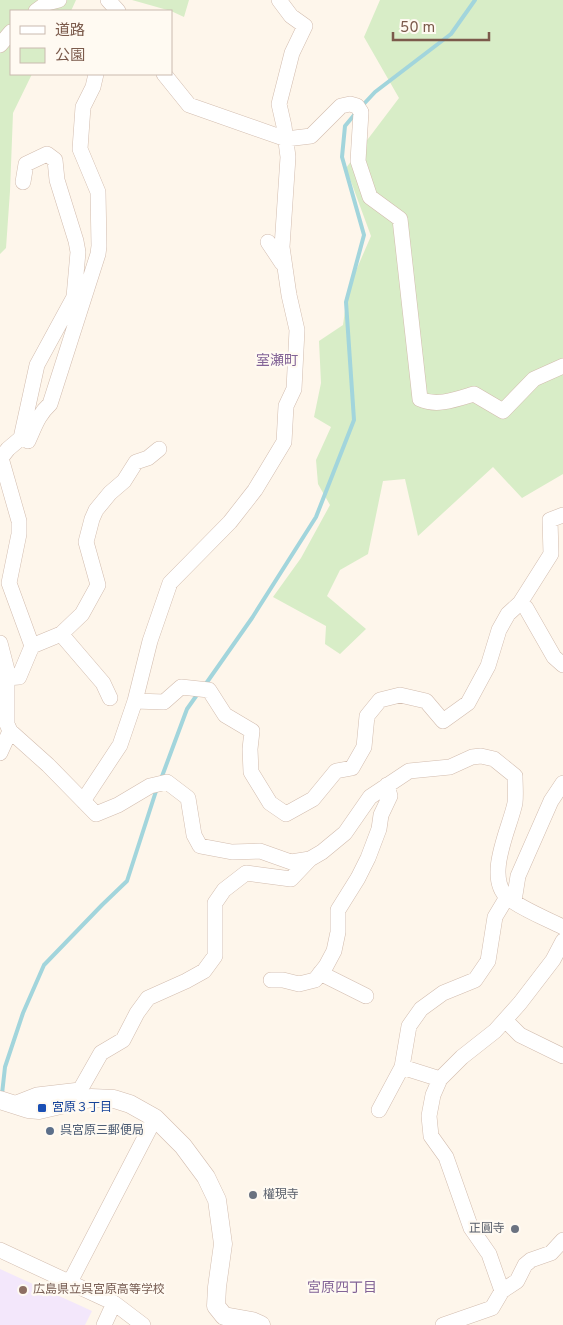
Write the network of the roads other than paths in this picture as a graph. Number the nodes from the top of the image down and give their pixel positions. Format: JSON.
{"nodes":[{"id":1,"x":59,"y":0,"type":"edge"},
{"id":2,"x":108,"y":0,"type":"edge"},
{"id":3,"x":279,"y":0,"type":"edge"},
{"id":4,"x":37,"y":10,"type":"edge"},
{"id":5,"x":117,"y":10,"type":"edge"},
{"id":6,"x":10,"y":33,"type":"edge"},
{"id":7,"x":0,"y":45,"type":"edge"},
{"id":8,"x":96,"y":75,"type":"edge"},
{"id":9,"x":165,"y":75,"type":"edge"},
{"id":10,"x":286,"y":139,"type":"junction"},
{"id":11,"x":23,"y":182,"type":"dead end"},
{"id":12,"x":268,"y":242,"type":"dead end"},
{"id":13,"x":286,"y":268,"type":"junction"},
{"id":14,"x":563,"y":366,"type":"edge"},
{"id":15,"x":159,"y":449,"type":"dead end"},
{"id":16,"x":1,"y":458,"type":"edge"},
{"id":17,"x":563,"y":515,"type":"edge"},
{"id":18,"x":520,"y":603,"type":"junction"},
{"id":19,"x":61,"y":634,"type":"junction"},
{"id":20,"x":0,"y":644,"type":"edge"},
{"id":21,"x":32,"y":646,"type":"junction"},
{"id":22,"x":563,"y":665,"type":"edge"},
{"id":23,"x":7,"y":678,"type":"junction"},
{"id":24,"x":110,"y":698,"type":"dead end"},
{"id":25,"x":135,"y":701,"type":"junction"},
{"id":26,"x":10,"y":731,"type":"junction"},
{"id":27,"x":0,"y":753,"type":"edge"},
{"id":28,"x":563,"y":784,"type":"edge"},
{"id":29,"x":387,"y":785,"type":"junction"},
{"id":30,"x":83,"y":801,"type":"junction"},
{"id":31,"x":310,"y":859,"type":"junction"},
{"id":32,"x":510,"y":899,"type":"junction"},
{"id":33,"x":563,"y":927,"type":"edge"},
{"id":34,"x":563,"y":942,"type":"edge"},
{"id":35,"x":320,"y":973,"type":"junction"},
{"id":36,"x":271,"y":980,"type":"dead end"},
{"id":37,"x":366,"y":996,"type":"dead end"},
{"id":38,"x":505,"y":1020,"type":"junction"},
{"id":39,"x":563,"y":1056,"type":"edge"},
{"id":40,"x":402,"y":1067,"type":"junction"},
{"id":41,"x":440,"y":1079,"type":"junction"},
{"id":42,"x":7,"y":1102,"type":"edge"},
{"id":43,"x":379,"y":1110,"type":"dead end"},
{"id":44,"x":155,"y":1118,"type":"junction"},
{"id":45,"x":563,"y":1240,"type":"edge"},
{"id":46,"x":0,"y":1250,"type":"edge"},
{"id":47,"x":70,"y":1282,"type":"junction"},
{"id":48,"x":502,"y":1291,"type":"junction"},
{"id":49,"x":114,"y":1303,"type":"junction"},
{"id":50,"x":104,"y":1325,"type":"edge"},
{"id":51,"x":143,"y":1325,"type":"edge"},
{"id":52,"x":261,"y":1325,"type":"edge"},
{"id":53,"x":443,"y":1325,"type":"edge"}],
"edges":[{"from":1,"to":4,"type":"street"},
{"from":2,"to":5,"type":"street"},
{"from":3,"to":10,"type":"street"},
{"from":6,"to":7,"type":"street"},
{"from":8,"to":16,"type":"street"},
{"from":9,"to":10,"type":"street"},
{"from":10,"to":13,"type":"street"},
{"from":10,"to":14,"type":"street"},
{"from":11,"to":16,"type":"street"},
{"from":12,"to":13,"type":"street"},
{"from":13,"to":25,"type":"street"},
{"from":15,"to":19,"type":"street"},
{"from":16,"to":21,"type":"street"},
{"from":17,"to":18,"type":"street"},
{"from":18,"to":22,"type":"street"},
{"from":18,"to":25,"type":"street"},
{"from":19,"to":21,"type":"street"},
{"from":19,"to":24,"type":"street"},
{"from":20,"to":23,"type":"street"},
{"from":21,"to":23,"type":"street"},
{"from":23,"to":26,"type":"street"},
{"from":25,"to":30,"type":"street"},
{"from":26,"to":27,"type":"street"},
{"from":26,"to":30,"type":"street"},
{"from":28,"to":32,"type":"street"},
{"from":29,"to":31,"type":"street"},
{"from":29,"to":32,"type":"street"},
{"from":29,"to":35,"type":"street"},
{"from":30,"to":31,"type":"street"},
{"from":31,"to":42,"type":"street"},
{"from":32,"to":33,"type":"street"},
{"from":32,"to":40,"type":"street"},
{"from":34,"to":38,"type":"street"},
{"from":35,"to":36,"type":"street"},
{"from":35,"to":37,"type":"street"},
{"from":38,"to":39,"type":"street"},
{"from":38,"to":41,"type":"street"},
{"from":40,"to":41,"type":"street"},
{"from":40,"to":43,"type":"street"},
{"from":41,"to":48,"type":"street"},
{"from":42,"to":44,"type":"street"},
{"from":44,"to":47,"type":"street"},
{"from":44,"to":52,"type":"street"},
{"from":45,"to":48,"type":"street"},
{"from":46,"to":47,"type":"street"},
{"from":47,"to":49,"type":"street"},
{"from":48,"to":53,"type":"street"},
{"from":49,"to":50,"type":"street"},
{"from":49,"to":51,"type":"street"}]}
